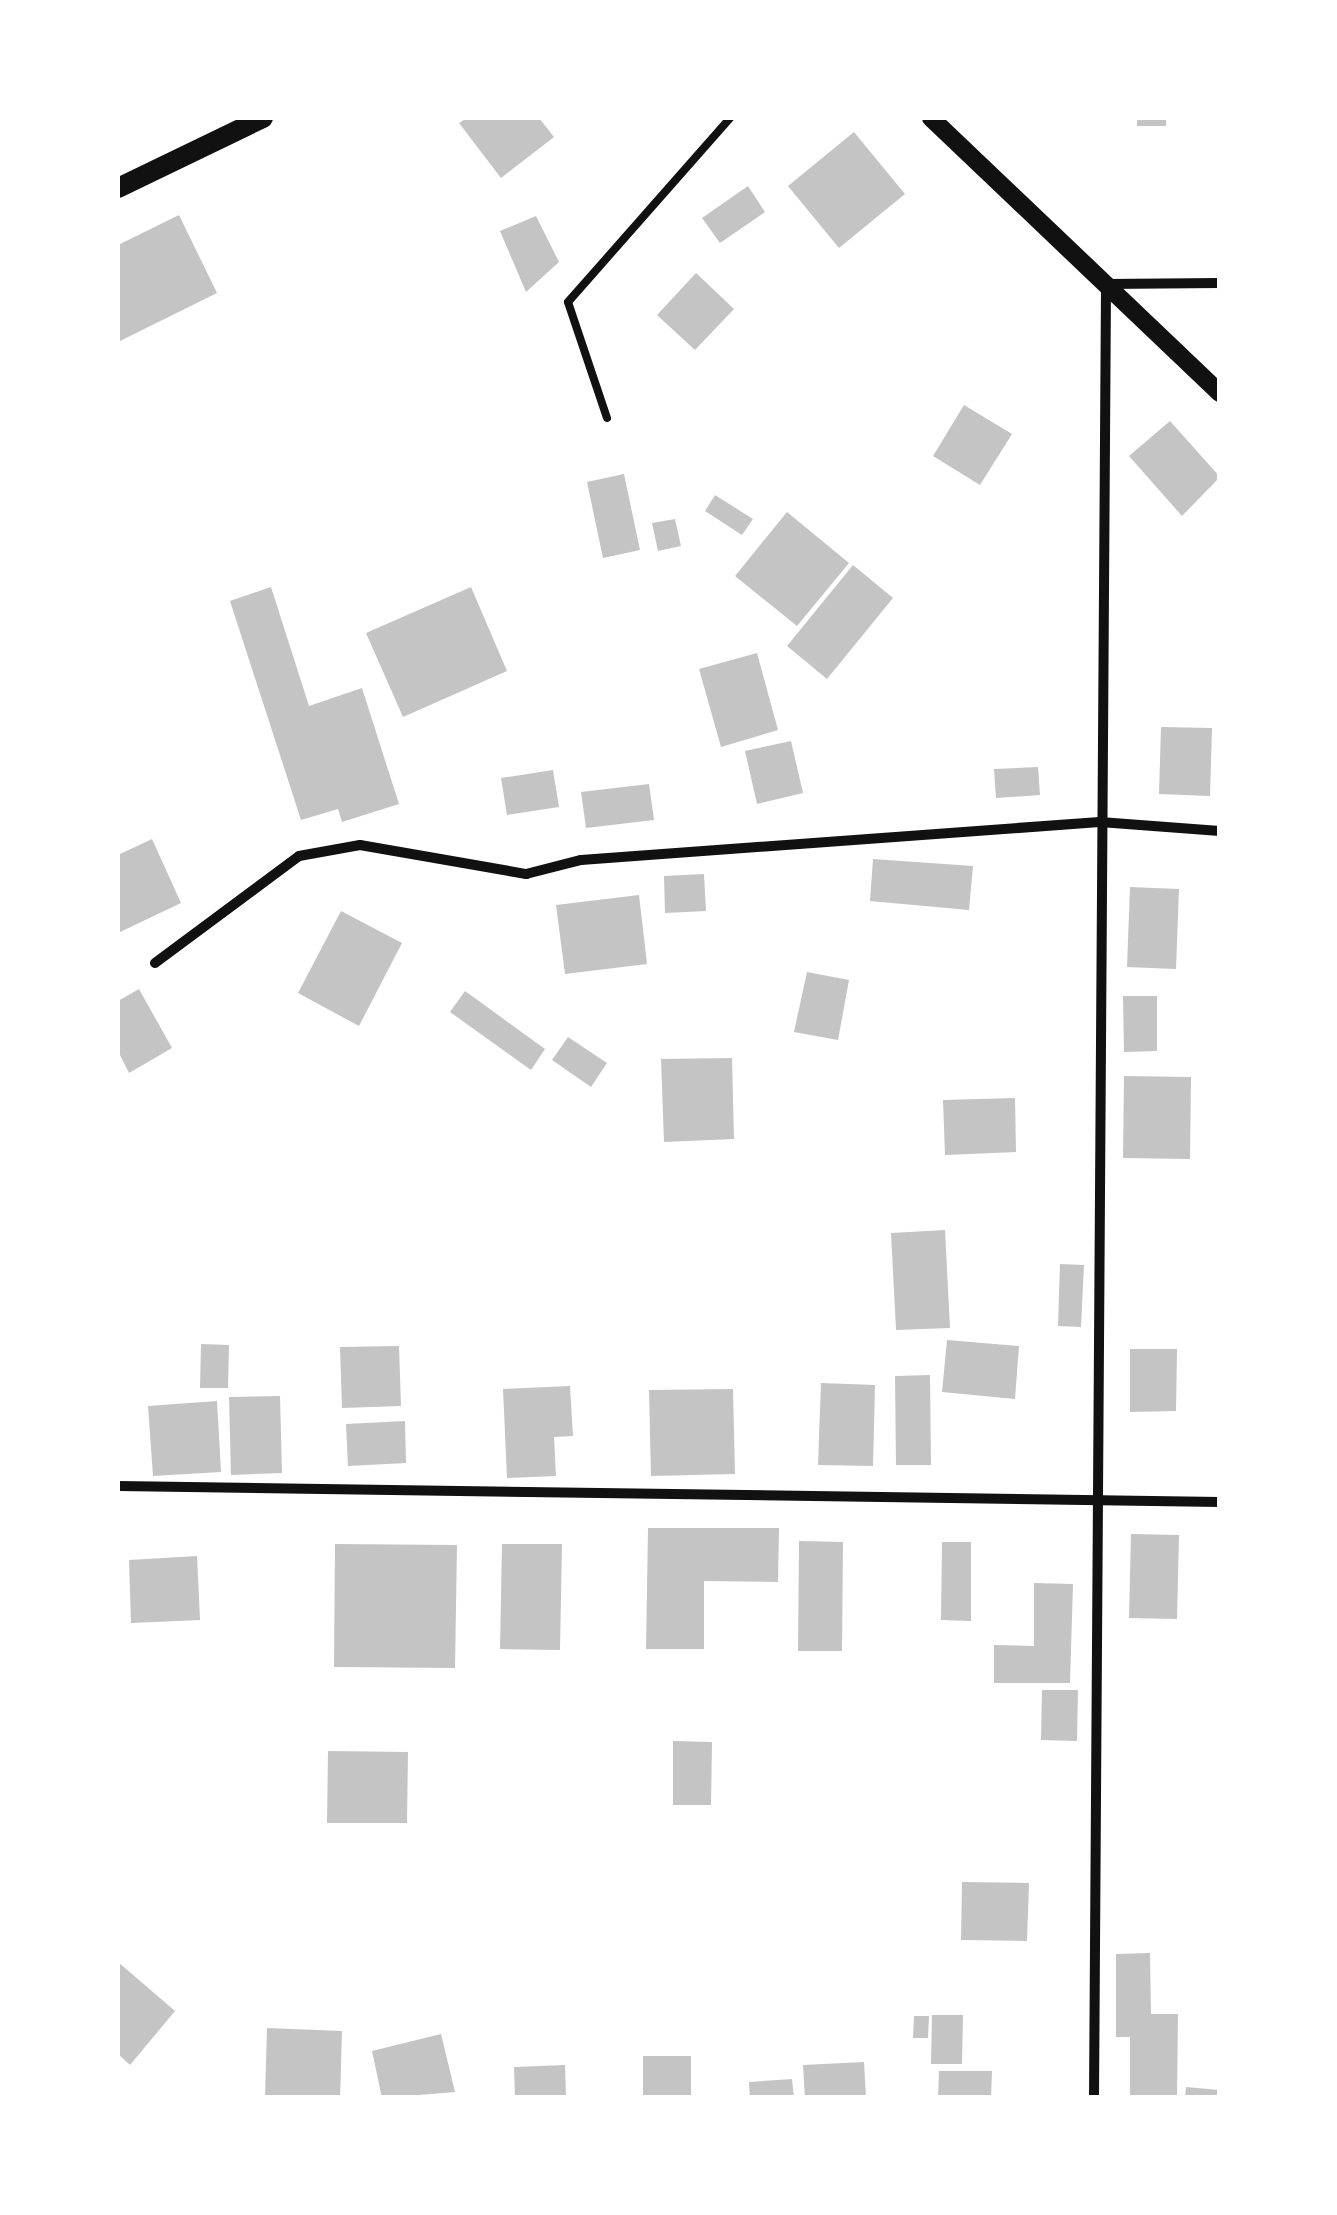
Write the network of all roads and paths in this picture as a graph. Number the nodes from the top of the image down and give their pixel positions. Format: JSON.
{"nodes":[{"id":1,"x":263,"y":118,"type":"edge"},
{"id":2,"x":730,"y":118,"type":"edge"},
{"id":3,"x":932,"y":118,"type":"edge"},
{"id":4,"x":118,"y":188,"type":"edge"},
{"id":5,"x":1220,"y":283,"type":"edge"},
{"id":6,"x":1106,"y":284,"type":"junction"},
{"id":7,"x":1220,"y":393,"type":"edge"},
{"id":8,"x":607,"y":418,"type":"dead end"},
{"id":9,"x":1100,"y":822,"type":"junction"},
{"id":10,"x":1220,"y":831,"type":"edge"},
{"id":11,"x":156,"y":964,"type":"dead end"},
{"id":12,"x":118,"y":1486,"type":"edge"},
{"id":13,"x":1098,"y":1500,"type":"junction"},
{"id":14,"x":1220,"y":1502,"type":"edge"},
{"id":15,"x":1094,"y":2098,"type":"edge"}],
"edges":[{"from":1,"to":4,"type":"main road"},
{"from":2,"to":8,"type":"lane"},
{"from":3,"to":6,"type":"street"},
{"from":5,"to":6,"type":"street"},
{"from":6,"to":7,"type":"street"},
{"from":6,"to":9,"type":"street"},
{"from":9,"to":10,"type":"street"},
{"from":9,"to":11,"type":"street"},
{"from":9,"to":13,"type":"street"},
{"from":12,"to":13,"type":"street"},
{"from":13,"to":14,"type":"street"},
{"from":13,"to":15,"type":"street"}]}
